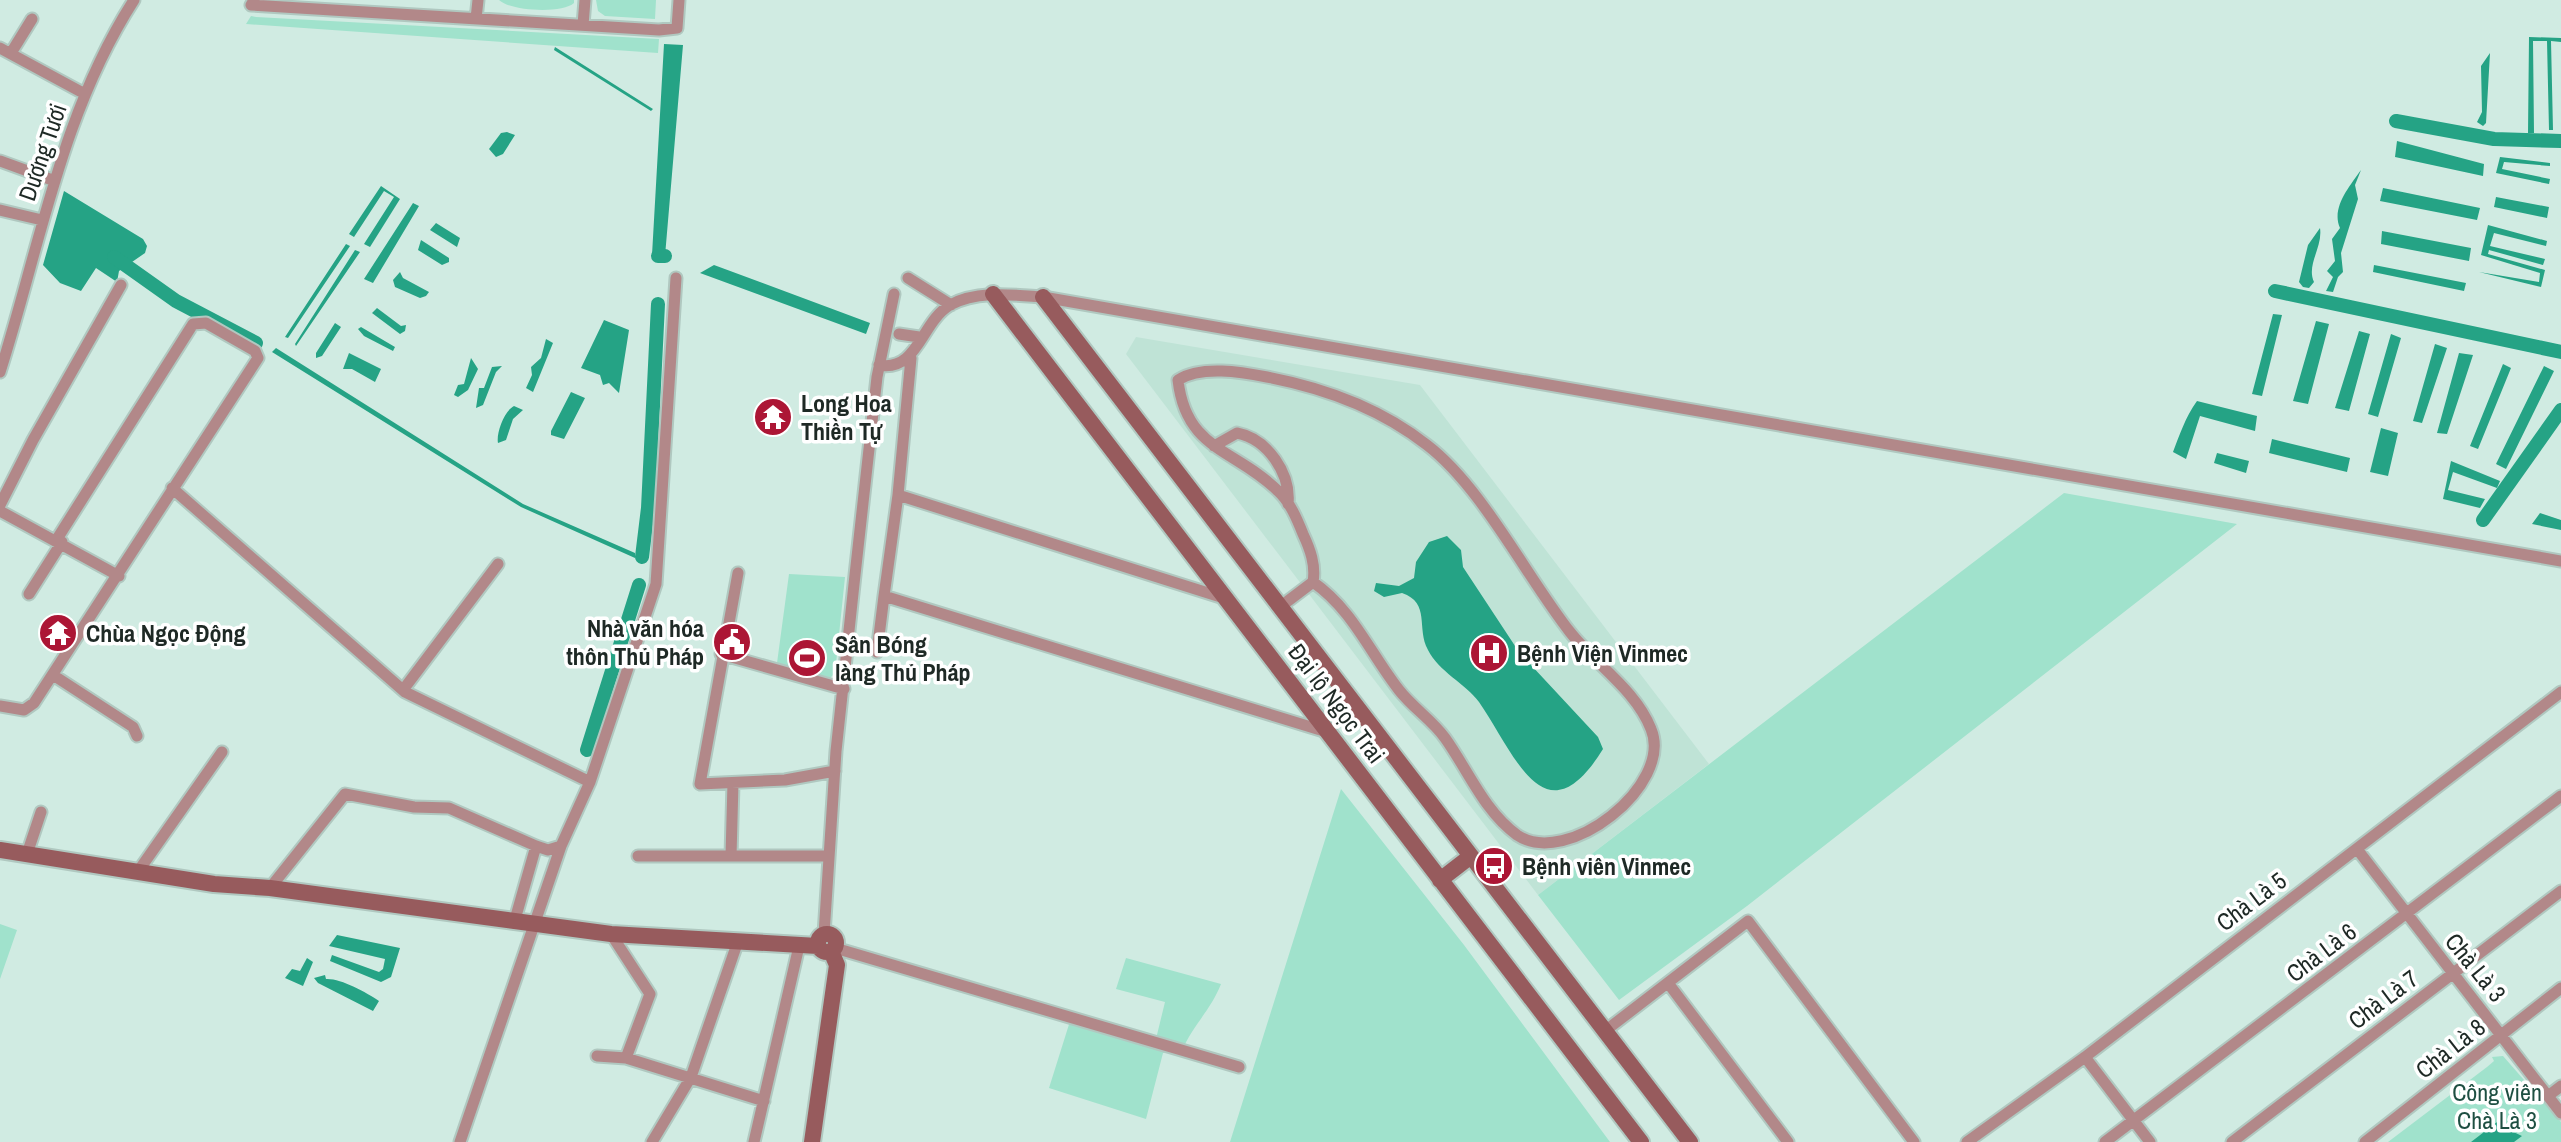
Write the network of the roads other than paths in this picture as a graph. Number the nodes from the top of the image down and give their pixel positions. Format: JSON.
{"nodes":[{"id":1,"x":134,"y":0,"type":"edge"},
{"id":2,"x":478,"y":0,"type":"edge"},
{"id":3,"x":585,"y":0,"type":"edge"},
{"id":4,"x":679,"y":0,"type":"edge"},
{"id":5,"x":249,"y":2,"type":"edge"},
{"id":6,"x":32,"y":19,"type":"dead end"},
{"id":7,"x":476,"y":19,"type":"junction"},
{"id":8,"x":583,"y":25,"type":"junction"},
{"id":9,"x":5,"y":50,"type":"edge"},
{"id":10,"x":85,"y":94,"type":"junction"},
{"id":11,"x":0,"y":161,"type":"edge"},
{"id":12,"x":55,"y":181,"type":"junction"},
{"id":13,"x":0,"y":210,"type":"edge"},
{"id":14,"x":42,"y":220,"type":"junction"},
{"id":15,"x":676,"y":278,"type":"dead end"},
{"id":16,"x":908,"y":278,"type":"dead end"},
{"id":17,"x":121,"y":285,"type":"dead end"},
{"id":18,"x":894,"y":294,"type":"dead end"},
{"id":19,"x":993,"y":294,"type":"junction"},
{"id":20,"x":1043,"y":297,"type":"junction"},
{"id":21,"x":951,"y":305,"type":"junction"},
{"id":22,"x":899,"y":334,"type":"dead end"},
{"id":23,"x":919,"y":337,"type":"junction"},
{"id":24,"x":4,"y":347,"type":"edge"},
{"id":25,"x":911,"y":358,"type":"junction"},
{"id":26,"x":879,"y":365,"type":"junction"},
{"id":27,"x":0,"y":372,"type":"edge"},
{"id":28,"x":1214,"y":446,"type":"junction"},
{"id":29,"x":172,"y":488,"type":"junction"},
{"id":30,"x":898,"y":495,"type":"junction"},
{"id":31,"x":1288,"y":504,"type":"junction"},
{"id":32,"x":0,"y":508,"type":"edge"},
{"id":33,"x":59,"y":541,"type":"junction"},
{"id":34,"x":2561,"y":561,"type":"edge"},
{"id":35,"x":498,"y":564,"type":"dead end"},
{"id":36,"x":738,"y":573,"type":"dead end"},
{"id":37,"x":119,"y":576,"type":"junction"},
{"id":38,"x":1313,"y":582,"type":"junction"},
{"id":39,"x":29,"y":594,"type":"dead end"},
{"id":40,"x":884,"y":596,"type":"junction"},
{"id":41,"x":1228,"y":599,"type":"junction"},
{"id":42,"x":1280,"y":607,"type":"junction"},
{"id":43,"x":877,"y":652,"type":"dead end"},
{"id":44,"x":721,"y":654,"type":"junction"},
{"id":45,"x":53,"y":675,"type":"junction"},
{"id":46,"x":844,"y":689,"type":"junction"},
{"id":47,"x":403,"y":690,"type":"junction"},
{"id":48,"x":2561,"y":692,"type":"edge"},
{"id":49,"x":0,"y":706,"type":"edge"},
{"id":50,"x":1328,"y":732,"type":"junction"},
{"id":51,"x":137,"y":736,"type":"dead end"},
{"id":52,"x":222,"y":752,"type":"dead end"},
{"id":53,"x":835,"y":771,"type":"junction"},
{"id":54,"x":590,"y":782,"type":"junction"},
{"id":55,"x":733,"y":783,"type":"junction"},
{"id":56,"x":2561,"y":796,"type":"edge"},
{"id":57,"x":41,"y":812,"type":"dead end"},
{"id":58,"x":536,"y":846,"type":"junction"},
{"id":59,"x":561,"y":846,"type":"junction"},
{"id":60,"x":2357,"y":849,"type":"junction"},
{"id":61,"x":0,"y":850,"type":"edge"},
{"id":62,"x":27,"y":854,"type":"junction"},
{"id":63,"x":638,"y":856,"type":"dead end"},
{"id":64,"x":731,"y":856,"type":"junction"},
{"id":65,"x":829,"y":856,"type":"junction"},
{"id":66,"x":1471,"y":856,"type":"junction"},
{"id":67,"x":137,"y":873,"type":"junction"},
{"id":68,"x":1440,"y":880,"type":"junction"},
{"id":69,"x":270,"y":888,"type":"junction"},
{"id":70,"x":2561,"y":891,"type":"edge"},
{"id":71,"x":2407,"y":915,"type":"junction"},
{"id":72,"x":514,"y":923,"type":"junction"},
{"id":73,"x":534,"y":924,"type":"junction"},
{"id":74,"x":611,"y":934,"type":"junction"},
{"id":75,"x":738,"y":941,"type":"junction"},
{"id":76,"x":827,"y":945,"type":"junction"},
{"id":77,"x":799,"y":946,"type":"junction"},
{"id":78,"x":2451,"y":974,"type":"junction"},
{"id":79,"x":1668,"y":983,"type":"junction"},
{"id":80,"x":2561,"y":988,"type":"edge"},
{"id":81,"x":1605,"y":1031,"type":"junction"},
{"id":82,"x":2502,"y":1035,"type":"junction"},
{"id":83,"x":597,"y":1056,"type":"dead end"},
{"id":84,"x":2085,"y":1057,"type":"junction"},
{"id":85,"x":626,"y":1058,"type":"junction"},
{"id":86,"x":1239,"y":1067,"type":"dead end"},
{"id":87,"x":691,"y":1077,"type":"junction"},
{"id":88,"x":2561,"y":1086,"type":"edge"},
{"id":89,"x":2548,"y":1096,"type":"junction"},
{"id":90,"x":764,"y":1101,"type":"junction"},
{"id":91,"x":2561,"y":1113,"type":"edge"},
{"id":92,"x":2134,"y":1119,"type":"junction"},
{"id":93,"x":460,"y":1142,"type":"edge"},
{"id":94,"x":652,"y":1142,"type":"edge"},
{"id":95,"x":754,"y":1142,"type":"edge"},
{"id":96,"x":812,"y":1142,"type":"edge"},
{"id":97,"x":1641,"y":1142,"type":"edge"},
{"id":98,"x":1690,"y":1142,"type":"edge"},
{"id":99,"x":1788,"y":1142,"type":"edge"},
{"id":100,"x":1914,"y":1142,"type":"edge"},
{"id":101,"x":1967,"y":1142,"type":"edge"},
{"id":102,"x":2105,"y":1142,"type":"edge"},
{"id":103,"x":2150,"y":1142,"type":"edge"},
{"id":104,"x":2232,"y":1142,"type":"edge"},
{"id":105,"x":2365,"y":1142,"type":"edge"}],
"edges":[{"from":1,"to":10,"type":"street","name":"Dương Tươi"},
{"from":2,"to":7,"type":"street"},
{"from":3,"to":8,"type":"street"},
{"from":4,"to":8,"type":"street"},
{"from":5,"to":7,"type":"street"},
{"from":6,"to":9,"type":"street"},
{"from":7,"to":8,"type":"street"},
{"from":9,"to":10,"type":"street"},
{"from":10,"to":12,"type":"street","name":"Dương Tươi"},
{"from":11,"to":12,"type":"street"},
{"from":12,"to":14,"type":"street","name":"Dương Tươi"},
{"from":13,"to":14,"type":"street"},
{"from":14,"to":24,"type":"street","name":"Dương Tươi"},
{"from":15,"to":54,"type":"street"},
{"from":16,"to":21,"type":"street"},
{"from":17,"to":32,"type":"street"},
{"from":18,"to":26,"type":"street"},
{"from":19,"to":20,"type":"street"},
{"from":19,"to":21,"type":"street"},
{"from":19,"to":41,"type":"main road","name":"Đại lộ Ngọc Trai"},
{"from":20,"to":34,"type":"street"},
{"from":20,"to":42,"type":"main road","name":"Đại lộ Ngọc Trai"},
{"from":21,"to":23,"type":"street"},
{"from":22,"to":23,"type":"street"},
{"from":23,"to":25,"type":"street"},
{"from":24,"to":27,"type":"street","name":"Dương Tươi"},
{"from":25,"to":26,"type":"street"},
{"from":25,"to":30,"type":"street"},
{"from":26,"to":46,"type":"street"},
{"from":28,"to":31,"type":"street"},
{"from":28,"to":31,"type":"street"},
{"from":28,"to":38,"type":"street"},
{"from":29,"to":33,"type":"street"},
{"from":29,"to":37,"type":"street"},
{"from":29,"to":47,"type":"street"},
{"from":30,"to":40,"type":"street"},
{"from":30,"to":41,"type":"street"},
{"from":31,"to":38,"type":"street"},
{"from":32,"to":33,"type":"street"},
{"from":33,"to":37,"type":"street"},
{"from":33,"to":39,"type":"street"},
{"from":35,"to":47,"type":"street"},
{"from":36,"to":44,"type":"street"},
{"from":37,"to":45,"type":"street"},
{"from":38,"to":42,"type":"street"},
{"from":40,"to":43,"type":"street"},
{"from":40,"to":50,"type":"street"},
{"from":41,"to":50,"type":"main road","name":"Đại lộ Ngọc Trai"},
{"from":42,"to":66,"type":"main road","name":"Đại lộ Ngọc Trai"},
{"from":44,"to":46,"type":"street"},
{"from":44,"to":55,"type":"street"},
{"from":45,"to":49,"type":"street"},
{"from":45,"to":51,"type":"street"},
{"from":46,"to":53,"type":"street"},
{"from":47,"to":54,"type":"street"},
{"from":48,"to":60,"type":"street","name":"Chà Là 5"},
{"from":50,"to":68,"type":"main road","name":"Đại lộ Ngọc Trai"},
{"from":52,"to":67,"type":"street"},
{"from":53,"to":55,"type":"street"},
{"from":53,"to":65,"type":"street"},
{"from":54,"to":59,"type":"street"},
{"from":55,"to":64,"type":"street"},
{"from":56,"to":71,"type":"street","name":"Chà Là 6"},
{"from":57,"to":62,"type":"street"},
{"from":58,"to":59,"type":"street"},
{"from":58,"to":69,"type":"street"},
{"from":58,"to":72,"type":"street"},
{"from":59,"to":73,"type":"street"},
{"from":60,"to":71,"type":"street","name":"Chà Là 3"},
{"from":60,"to":84,"type":"street","name":"Chà Là 5"},
{"from":61,"to":62,"type":"main road"},
{"from":62,"to":67,"type":"main road"},
{"from":63,"to":64,"type":"street"},
{"from":64,"to":65,"type":"street"},
{"from":65,"to":76,"type":"street"},
{"from":66,"to":68,"type":"main road"},
{"from":66,"to":81,"type":"main road","name":"Đại lộ Ngọc Trai"},
{"from":67,"to":69,"type":"main road"},
{"from":68,"to":97,"type":"main road","name":"Đại lộ Ngọc Trai"},
{"from":69,"to":72,"type":"main road"},
{"from":70,"to":78,"type":"street","name":"Chà Là 7"},
{"from":71,"to":78,"type":"street","name":"Chà Là 3"},
{"from":71,"to":92,"type":"street","name":"Chà Là 6"},
{"from":72,"to":73,"type":"main road"},
{"from":73,"to":74,"type":"main road"},
{"from":73,"to":93,"type":"street"},
{"from":74,"to":75,"type":"main road"},
{"from":74,"to":85,"type":"street"},
{"from":75,"to":77,"type":"main road"},
{"from":75,"to":87,"type":"street"},
{"from":76,"to":77,"type":"main road"},
{"from":76,"to":86,"type":"street"},
{"from":76,"to":96,"type":"main road"},
{"from":77,"to":90,"type":"street"},
{"from":78,"to":82,"type":"street","name":"Chà Là 3"},
{"from":78,"to":104,"type":"street","name":"Chà Là 7"},
{"from":79,"to":81,"type":"street"},
{"from":79,"to":99,"type":"street"},
{"from":79,"to":100,"type":"street"},
{"from":80,"to":82,"type":"street","name":"Chà Là 8"},
{"from":81,"to":98,"type":"main road","name":"Đại lộ Ngọc Trai"},
{"from":82,"to":89,"type":"street","name":"Chà Là 3"},
{"from":82,"to":105,"type":"street","name":"Chà Là 8"},
{"from":83,"to":85,"type":"street"},
{"from":84,"to":92,"type":"street"},
{"from":84,"to":101,"type":"street","name":"Chà Là 5"},
{"from":85,"to":87,"type":"street"},
{"from":87,"to":90,"type":"street"},
{"from":87,"to":94,"type":"street"},
{"from":88,"to":89,"type":"street"},
{"from":89,"to":91,"type":"street","name":"Chà Là 3"},
{"from":90,"to":95,"type":"street"},
{"from":92,"to":102,"type":"street","name":"Chà Là 6"},
{"from":92,"to":103,"type":"street"}]}
